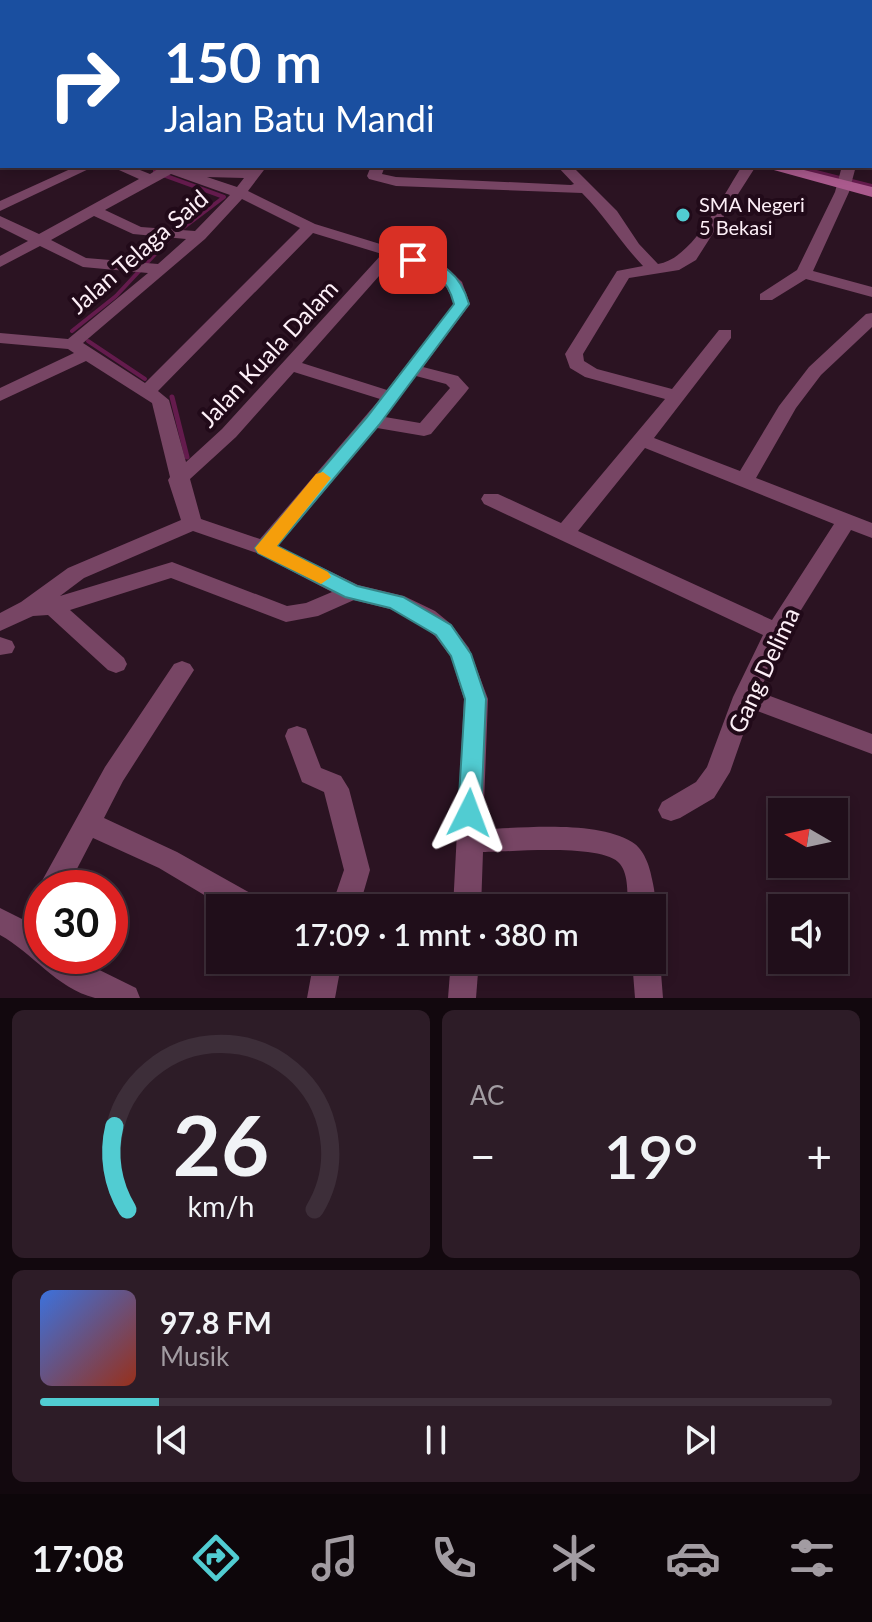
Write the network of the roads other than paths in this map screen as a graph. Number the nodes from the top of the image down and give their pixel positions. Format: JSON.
{"nodes":[{"id":1,"x":61,"y":168,"type":"edge"},
{"id":2,"x":84,"y":168,"type":"edge"},
{"id":3,"x":135,"y":168,"type":"edge"},
{"id":4,"x":377,"y":168,"type":"edge"},
{"id":5,"x":566,"y":168,"type":"edge"},
{"id":6,"x":748,"y":168,"type":"edge"},
{"id":7,"x":780,"y":168,"type":"edge"},
{"id":8,"x":257,"y":170,"type":"edge"},
{"id":9,"x":160,"y":173,"type":"edge"},
{"id":10,"x":846,"y":178,"type":"edge"},
{"id":11,"x":188,"y":188,"type":"dead end"},
{"id":12,"x":586,"y":188,"type":"junction"},
{"id":13,"x":872,"y":192,"type":"edge"},
{"id":14,"x":28,"y":194,"type":"junction"},
{"id":15,"x":242,"y":194,"type":"junction"},
{"id":16,"x":0,"y":207,"type":"edge"},
{"id":17,"x":94,"y":211,"type":"junction"},
{"id":18,"x":0,"y":221,"type":"edge"},
{"id":19,"x":310,"y":227,"type":"junction"},
{"id":20,"x":200,"y":236,"type":"junction"},
{"id":21,"x":39,"y":241,"type":"junction"},
{"id":22,"x":391,"y":254,"type":"junction"},
{"id":23,"x":0,"y":262,"type":"edge"},
{"id":24,"x":161,"y":269,"type":"junction"},
{"id":25,"x":654,"y":269,"type":"junction"},
{"id":26,"x":804,"y":273,"type":"junction"},
{"id":27,"x":872,"y":292,"type":"edge"},
{"id":28,"x":766,"y":297,"type":"dead end"},
{"id":29,"x":872,"y":318,"type":"edge"},
{"id":30,"x":725,"y":334,"type":"dead end"},
{"id":31,"x":0,"y":338,"type":"edge"},
{"id":32,"x":80,"y":348,"type":"junction"},
{"id":33,"x":292,"y":365,"type":"junction"},
{"id":34,"x":412,"y":370,"type":"junction"},
{"id":35,"x":148,"y":390,"type":"junction"},
{"id":36,"x":0,"y":395,"type":"edge"},
{"id":37,"x":676,"y":396,"type":"junction"},
{"id":38,"x":392,"y":397,"type":"junction"},
{"id":39,"x":373,"y":421,"type":"junction"},
{"id":40,"x":642,"y":440,"type":"junction"},
{"id":41,"x":178,"y":480,"type":"junction"},
{"id":42,"x":744,"y":481,"type":"junction"},
{"id":43,"x":491,"y":499,"type":"dead end"},
{"id":44,"x":847,"y":520,"type":"junction"},
{"id":45,"x":192,"y":523,"type":"junction"},
{"id":46,"x":566,"y":531,"type":"junction"},
{"id":47,"x":872,"y":531,"type":"edge"},
{"id":48,"x":264,"y":548,"type":"junction"},
{"id":49,"x":352,"y":592,"type":"junction"},
{"id":50,"x":29,"y":608,"type":"junction"},
{"id":51,"x":54,"y":608,"type":"junction"},
{"id":52,"x":0,"y":623,"type":"edge"},
{"id":53,"x":776,"y":631,"type":"junction"},
{"id":54,"x":116,"y":664,"type":"dead end"},
{"id":55,"x":182,"y":670,"type":"dead end"},
{"id":56,"x":745,"y":697,"type":"junction"},
{"id":57,"x":297,"y":736,"type":"dead end"},
{"id":58,"x":872,"y":744,"type":"edge"},
{"id":59,"x":671,"y":810,"type":"dead end"},
{"id":60,"x":88,"y":823,"type":"junction"},
{"id":61,"x":468,"y":841,"type":"junction"},
{"id":62,"x":63,"y":870,"type":"edge"},
{"id":63,"x":227,"y":894,"type":"edge"},
{"id":64,"x":349,"y":894,"type":"edge"},
{"id":65,"x":467,"y":894,"type":"edge"},
{"id":66,"x":641,"y":894,"type":"edge"},
{"id":67,"x":0,"y":921,"type":"edge"},
{"id":68,"x":24,"y":936,"type":"edge"},
{"id":69,"x":77,"y":974,"type":"edge"},
{"id":70,"x":325,"y":974,"type":"edge"},
{"id":71,"x":464,"y":974,"type":"edge"},
{"id":72,"x":647,"y":974,"type":"edge"},
{"id":73,"x":126,"y":998,"type":"edge"},
{"id":74,"x":321,"y":998,"type":"edge"},
{"id":75,"x":462,"y":998,"type":"edge"},
{"id":76,"x":649,"y":998,"type":"edge"}],
"edges":[{"from":1,"to":14,"type":"street"},
{"from":2,"to":14,"type":"street"},
{"from":3,"to":9,"type":"street"},
{"from":4,"to":12,"type":"street"},
{"from":5,"to":12,"type":"street"},
{"from":6,"to":25,"type":"street"},
{"from":7,"to":10,"type":"street"},
{"from":8,"to":9,"type":"street"},
{"from":8,"to":15,"type":"street"},
{"from":9,"to":11,"type":"street"},
{"from":9,"to":15,"type":"street"},
{"from":9,"to":17,"type":"street"},
{"from":10,"to":13,"type":"street"},
{"from":10,"to":26,"type":"street"},
{"from":12,"to":25,"type":"street"},
{"from":14,"to":16,"type":"street"},
{"from":15,"to":19,"type":"street","name":"Jalan Telaga Said"},
{"from":15,"to":20,"type":"street","name":"Jalan Telaga Said"},
{"from":17,"to":20,"type":"street"},
{"from":17,"to":21,"type":"street"},
{"from":18,"to":21,"type":"street"},
{"from":19,"to":22,"type":"street","name":"Jalan Telaga Said"},
{"from":19,"to":35,"type":"street"},
{"from":20,"to":24,"type":"street","name":"Jalan Telaga Said"},
{"from":21,"to":23,"type":"street"},
{"from":21,"to":24,"type":"street"},
{"from":22,"to":33,"type":"street","name":"Jalan Kuala Dalam"},
{"from":22,"to":34,"type":"street","name":"Jalan Telaga Said"},
{"from":24,"to":32,"type":"street","name":"Jalan Telaga Said"},
{"from":25,"to":37,"type":"street"},
{"from":26,"to":27,"type":"street"},
{"from":26,"to":28,"type":"street"},
{"from":29,"to":42,"type":"street"},
{"from":30,"to":37,"type":"street"},
{"from":31,"to":32,"type":"street"},
{"from":32,"to":35,"type":"street","name":"Jalan Telaga Said"},
{"from":32,"to":36,"type":"street"},
{"from":33,"to":38,"type":"street"},
{"from":33,"to":41,"type":"street","name":"Jalan Kuala Dalam"},
{"from":34,"to":38,"type":"street","name":"Jalan Telaga Said"},
{"from":34,"to":39,"type":"street"},
{"from":35,"to":41,"type":"street","name":"Jalan Telaga Said"},
{"from":37,"to":40,"type":"street"},
{"from":38,"to":39,"type":"street","name":"Jalan Telaga Said"},
{"from":39,"to":48,"type":"street","name":"Jalan Telaga Said"},
{"from":40,"to":42,"type":"street"},
{"from":40,"to":46,"type":"street"},
{"from":41,"to":45,"type":"street","name":"Jalan Telaga Said"},
{"from":42,"to":44,"type":"street"},
{"from":43,"to":46,"type":"street"},
{"from":44,"to":47,"type":"street"},
{"from":44,"to":53,"type":"street","name":"Gang Delima"},
{"from":45,"to":48,"type":"street"},
{"from":45,"to":50,"type":"street"},
{"from":46,"to":53,"type":"street"},
{"from":48,"to":49,"type":"street"},
{"from":49,"to":51,"type":"street"},
{"from":49,"to":61,"type":"street"},
{"from":50,"to":51,"type":"street"},
{"from":50,"to":52,"type":"street"},
{"from":51,"to":54,"type":"street"},
{"from":53,"to":56,"type":"street","name":"Gang Delima"},
{"from":55,"to":60,"type":"street"},
{"from":56,"to":58,"type":"street"},
{"from":56,"to":59,"type":"street","name":"Gang Delima"},
{"from":57,"to":64,"type":"street"},
{"from":60,"to":62,"type":"street"},
{"from":60,"to":63,"type":"street"},
{"from":61,"to":65,"type":"street"},
{"from":61,"to":66,"type":"street"},
{"from":67,"to":68,"type":"street"},
{"from":69,"to":73,"type":"street"},
{"from":70,"to":74,"type":"street"},
{"from":71,"to":75,"type":"street"},
{"from":72,"to":76,"type":"street"}]}
